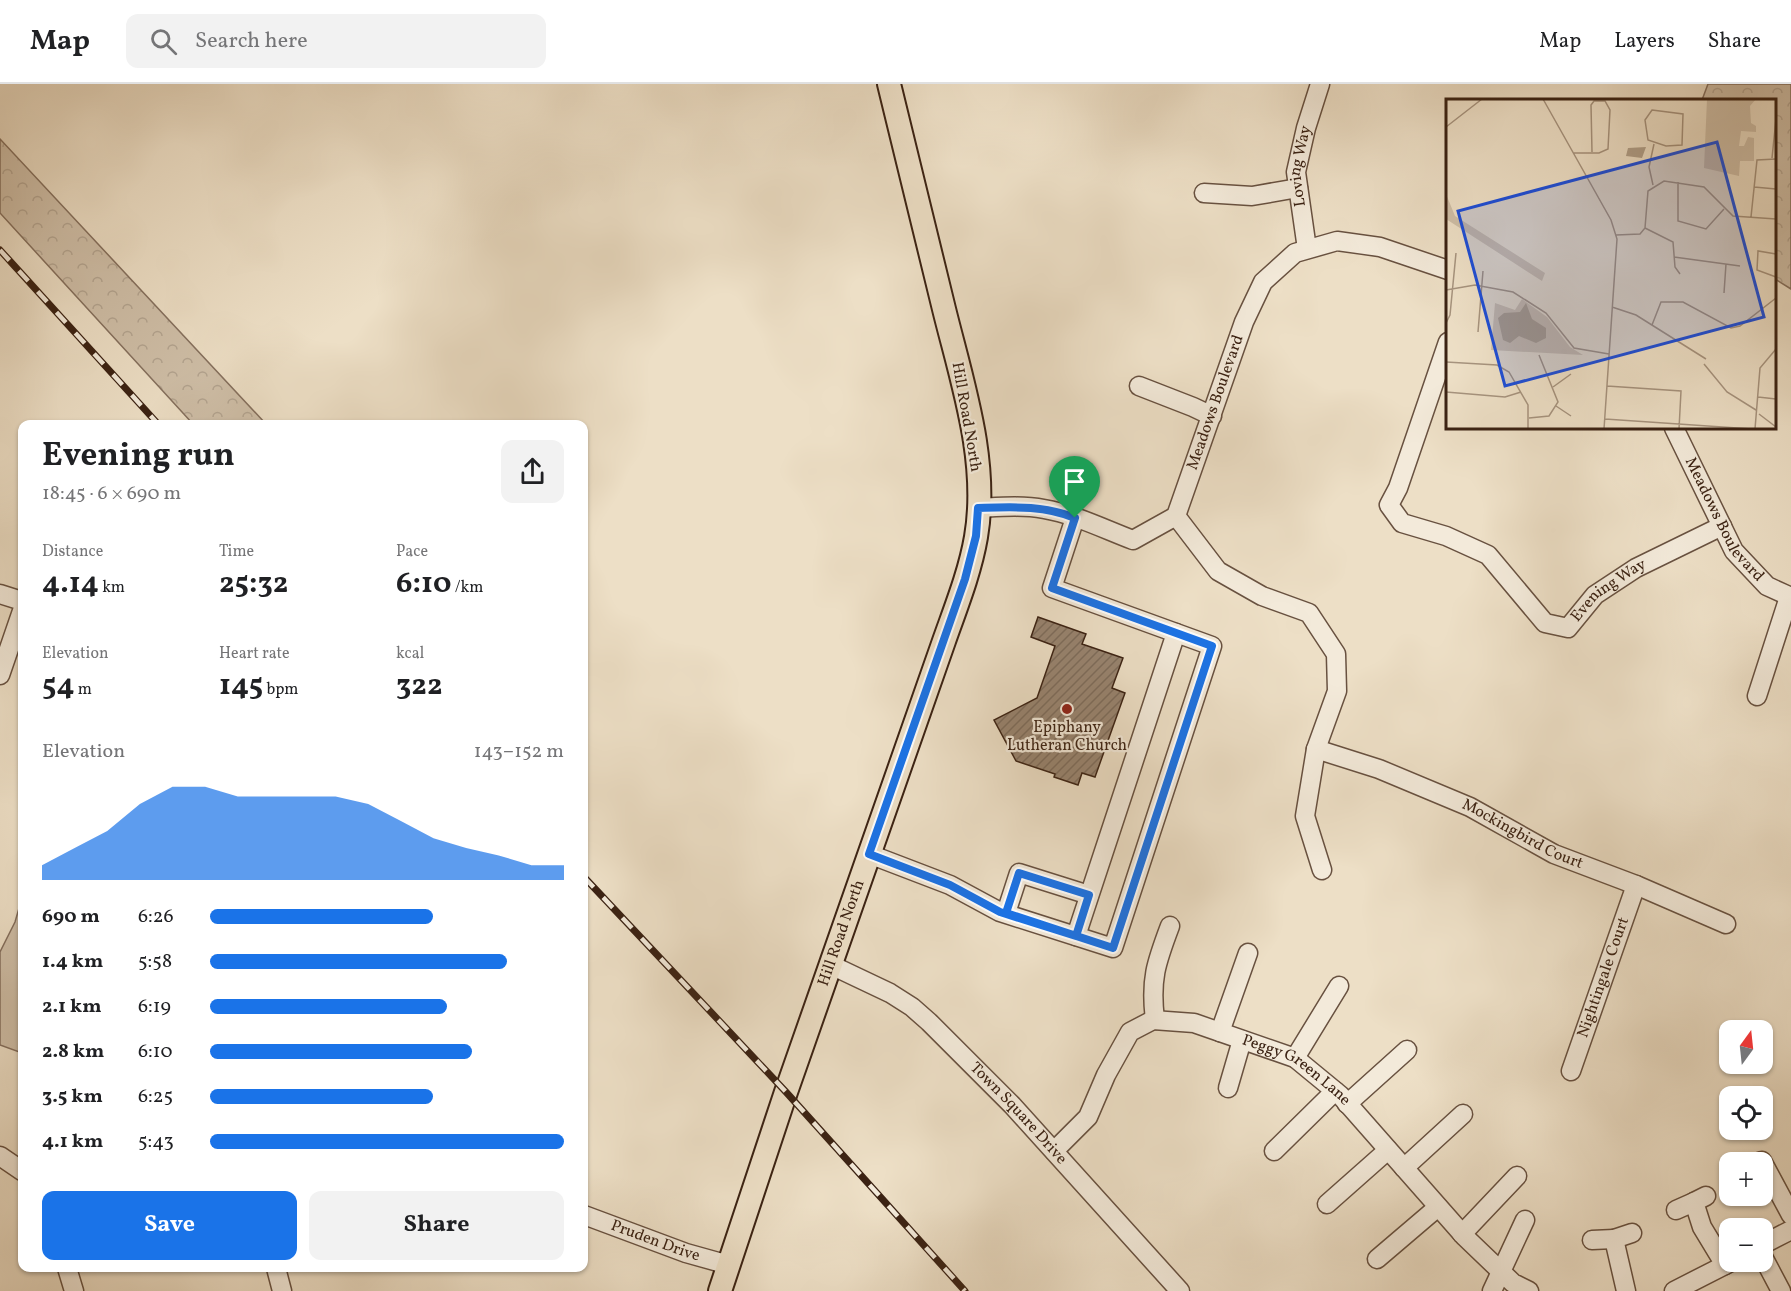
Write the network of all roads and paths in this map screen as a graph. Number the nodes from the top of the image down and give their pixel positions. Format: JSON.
{"nodes":[{"id":1,"x":889,"y":84,"type":"edge"},
{"id":2,"x":1320,"y":84,"type":"edge"},
{"id":3,"x":1298,"y":188,"type":"junction"},
{"id":4,"x":1204,"y":193,"type":"dead end"},
{"id":5,"x":1307,"y":249,"type":"junction"},
{"id":6,"x":1446,"y":269,"type":"edge"},
{"id":7,"x":1446,"y":348,"type":"edge"},
{"id":8,"x":1139,"y":386,"type":"dead end"},
{"id":9,"x":1212,"y":416,"type":"junction"},
{"id":10,"x":1674,"y":429,"type":"edge"},
{"id":11,"x":978,"y":508,"type":"junction"},
{"id":12,"x":1176,"y":516,"type":"junction"},
{"id":13,"x":1075,"y":518,"type":"junction"},
{"id":14,"x":1722,"y":526,"type":"junction"},
{"id":15,"x":0,"y":594,"type":"edge"},
{"id":16,"x":1790,"y":597,"type":"edge"},
{"id":17,"x":18,"y":600,"type":"edge"},
{"id":18,"x":18,"y":623,"type":"edge"},
{"id":19,"x":1176,"y":633,"type":"junction"},
{"id":20,"x":0,"y":675,"type":"edge"},
{"id":21,"x":1757,"y":696,"type":"dead end"},
{"id":22,"x":1316,"y":749,"type":"junction"},
{"id":23,"x":869,"y":854,"type":"junction"},
{"id":24,"x":1322,"y":870,"type":"dead end"},
{"id":25,"x":1636,"y":885,"type":"junction"},
{"id":26,"x":1089,"y":895,"type":"junction"},
{"id":27,"x":1006,"y":913,"type":"junction"},
{"id":28,"x":1726,"y":924,"type":"dead end"},
{"id":29,"x":1170,"y":926,"type":"dead end"},
{"id":30,"x":1076,"y":936,"type":"junction"},
{"id":31,"x":1248,"y":953,"type":"dead end"},
{"id":32,"x":831,"y":965,"type":"junction"},
{"id":33,"x":1339,"y":986,"type":"dead end"},
{"id":34,"x":1155,"y":1020,"type":"junction"},
{"id":35,"x":1221,"y":1032,"type":"junction"},
{"id":36,"x":1242,"y":1040,"type":"junction"},
{"id":37,"x":1407,"y":1050,"type":"dead end"},
{"id":38,"x":1295,"y":1058,"type":"junction"},
{"id":39,"x":1571,"y":1071,"type":"dead end"},
{"id":40,"x":1228,"y":1088,"type":"dead end"},
{"id":41,"x":1341,"y":1097,"type":"junction"},
{"id":42,"x":1463,"y":1114,"type":"dead end"},
{"id":43,"x":1388,"y":1150,"type":"junction"},
{"id":44,"x":1054,"y":1151,"type":"junction"},
{"id":45,"x":1274,"y":1151,"type":"dead end"},
{"id":46,"x":0,"y":1156,"type":"edge"},
{"id":47,"x":18,"y":1168,"type":"edge"},
{"id":48,"x":1404,"y":1168,"type":"junction"},
{"id":49,"x":1517,"y":1176,"type":"dead end"},
{"id":50,"x":1773,"y":1181,"type":"edge"},
{"id":51,"x":1327,"y":1204,"type":"dead end"},
{"id":52,"x":1438,"y":1207,"type":"junction"},
{"id":53,"x":1676,"y":1210,"type":"dead end"},
{"id":54,"x":1791,"y":1215,"type":"edge"},
{"id":55,"x":588,"y":1216,"type":"edge"},
{"id":56,"x":1525,"y":1220,"type":"dead end"},
{"id":57,"x":1791,"y":1230,"type":"edge"},
{"id":58,"x":1632,"y":1233,"type":"dead end"},
{"id":59,"x":1462,"y":1234,"type":"junction"},
{"id":60,"x":1614,"y":1239,"type":"junction"},
{"id":61,"x":1773,"y":1239,"type":"edge"},
{"id":62,"x":1592,"y":1240,"type":"dead end"},
{"id":63,"x":1719,"y":1251,"type":"edge"},
{"id":64,"x":1377,"y":1258,"type":"dead end"},
{"id":65,"x":729,"y":1265,"type":"junction"},
{"id":66,"x":1719,"y":1268,"type":"edge"},
{"id":67,"x":69,"y":1272,"type":"edge"},
{"id":68,"x":277,"y":1272,"type":"edge"},
{"id":69,"x":1501,"y":1272,"type":"junction"},
{"id":70,"x":1771,"y":1272,"type":"edge"},
{"id":71,"x":1684,"y":1289,"type":"edge"},
{"id":72,"x":74,"y":1291,"type":"edge"},
{"id":73,"x":282,"y":1291,"type":"edge"},
{"id":74,"x":720,"y":1291,"type":"edge"},
{"id":75,"x":1180,"y":1291,"type":"edge"},
{"id":76,"x":1492,"y":1291,"type":"edge"},
{"id":77,"x":1529,"y":1291,"type":"edge"},
{"id":78,"x":1626,"y":1291,"type":"edge"},
{"id":79,"x":1781,"y":1291,"type":"edge"}],
"edges":[{"from":1,"to":11,"type":"main road","name":"Hill Road North"},
{"from":2,"to":3,"type":"street","name":"Loving Way"},
{"from":3,"to":4,"type":"street"},
{"from":3,"to":5,"type":"street","name":"Loving Way"},
{"from":5,"to":6,"type":"street","name":"Meadows Boulevard"},
{"from":5,"to":9,"type":"street","name":"Meadows Boulevard"},
{"from":7,"to":14,"type":"street","name":"Evening Way"},
{"from":8,"to":9,"type":"street"},
{"from":9,"to":12,"type":"street","name":"Meadows Boulevard"},
{"from":10,"to":14,"type":"street","name":"Meadows Boulevard"},
{"from":11,"to":13,"type":"street"},
{"from":11,"to":23,"type":"main road","name":"Hill Road North"},
{"from":12,"to":13,"type":"street"},
{"from":12,"to":22,"type":"street"},
{"from":13,"to":19,"type":"street"},
{"from":14,"to":16,"type":"street","name":"Meadows Boulevard"},
{"from":15,"to":17,"type":"street"},
{"from":16,"to":21,"type":"street"},
{"from":18,"to":20,"type":"street"},
{"from":19,"to":26,"type":"street"},
{"from":19,"to":30,"type":"street"},
{"from":22,"to":24,"type":"street"},
{"from":22,"to":25,"type":"street","name":"Mockingbird Court"},
{"from":23,"to":27,"type":"street"},
{"from":23,"to":32,"type":"main road","name":"Hill Road North"},
{"from":25,"to":28,"type":"street","name":"Mockingbird Court"},
{"from":25,"to":39,"type":"street","name":"Nightingale Court"},
{"from":26,"to":27,"type":"street"},
{"from":26,"to":30,"type":"street"},
{"from":27,"to":30,"type":"street"},
{"from":29,"to":34,"type":"street"},
{"from":31,"to":35,"type":"street"},
{"from":32,"to":44,"type":"street","name":"Town Square Drive"},
{"from":32,"to":65,"type":"main road","name":"Hill Road North"},
{"from":33,"to":38,"type":"street"},
{"from":34,"to":35,"type":"street","name":"Peggy Green Lane"},
{"from":34,"to":44,"type":"street"},
{"from":35,"to":36,"type":"street","name":"Peggy Green Lane"},
{"from":36,"to":38,"type":"street","name":"Peggy Green Lane"},
{"from":36,"to":40,"type":"street"},
{"from":37,"to":41,"type":"street"},
{"from":38,"to":41,"type":"street","name":"Peggy Green Lane"},
{"from":41,"to":43,"type":"street","name":"Peggy Green Lane"},
{"from":41,"to":45,"type":"street"},
{"from":42,"to":48,"type":"street"},
{"from":43,"to":48,"type":"street","name":"Peggy Green Lane"},
{"from":43,"to":51,"type":"street"},
{"from":44,"to":75,"type":"street","name":"Town Square Drive"},
{"from":46,"to":47,"type":"street"},
{"from":48,"to":52,"type":"street","name":"Peggy Green Lane"},
{"from":49,"to":59,"type":"street"},
{"from":50,"to":54,"type":"street"},
{"from":52,"to":59,"type":"street","name":"Peggy Green Lane"},
{"from":52,"to":64,"type":"street"},
{"from":53,"to":63,"type":"street"},
{"from":55,"to":65,"type":"street","name":"Pruden Drive"},
{"from":56,"to":69,"type":"street"},
{"from":57,"to":61,"type":"street"},
{"from":58,"to":60,"type":"street"},
{"from":59,"to":69,"type":"street","name":"Peggy Green Lane"},
{"from":60,"to":62,"type":"street"},
{"from":60,"to":78,"type":"street"},
{"from":65,"to":74,"type":"main road","name":"Hill Road North"},
{"from":66,"to":71,"type":"street"},
{"from":67,"to":72,"type":"street"},
{"from":68,"to":73,"type":"street"},
{"from":69,"to":76,"type":"street"},
{"from":69,"to":77,"type":"street","name":"Peggy Green Lane"},
{"from":70,"to":79,"type":"street"}]}
